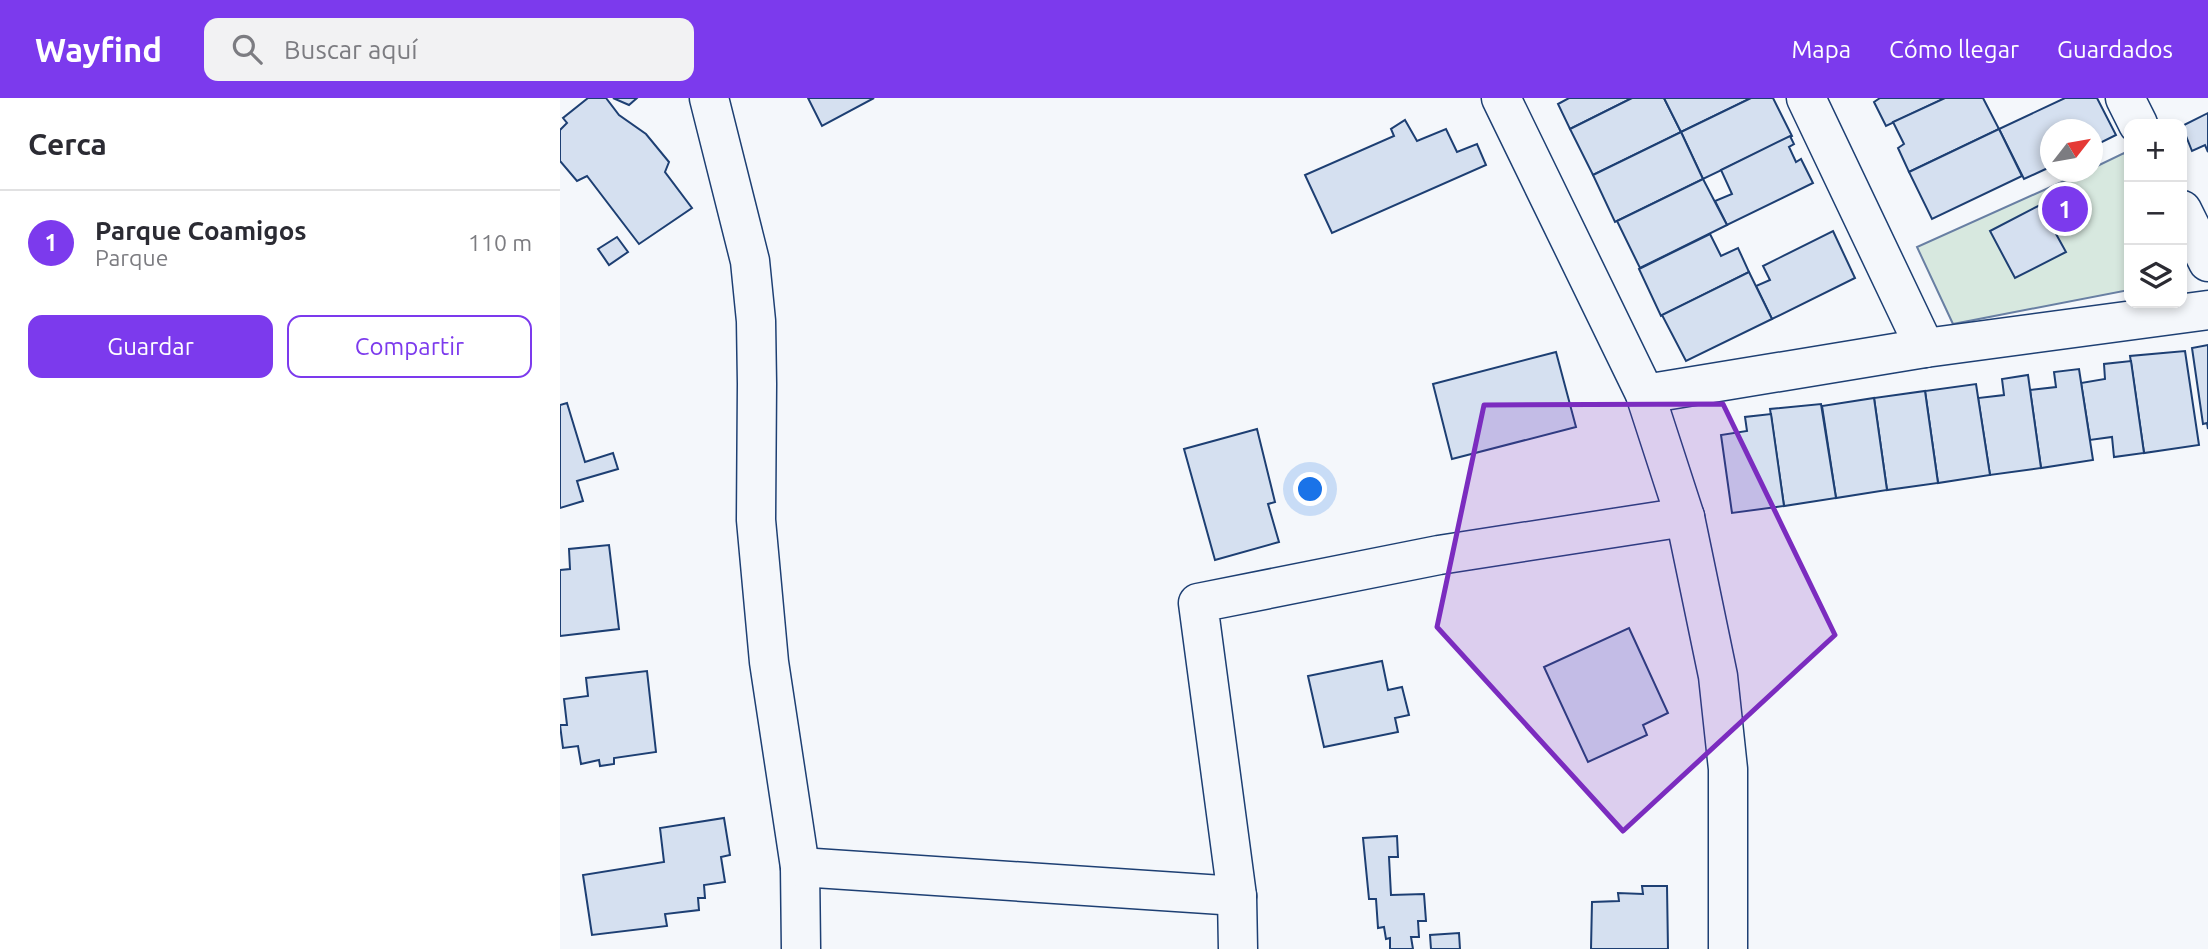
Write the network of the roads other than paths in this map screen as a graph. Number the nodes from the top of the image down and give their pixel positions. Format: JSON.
{"nodes":[{"id":1,"x":709,"y":98,"type":"edge"},
{"id":2,"x":1501,"y":98,"type":"edge"},
{"id":3,"x":1806,"y":98,"type":"edge"},
{"id":4,"x":2125,"y":98,"type":"edge"},
{"id":5,"x":2136,"y":119,"type":"edge"},
{"id":6,"x":2187,"y":220,"type":"edge"},
{"id":7,"x":2208,"y":262,"type":"edge"},
{"id":8,"x":2208,"y":310,"type":"edge"},
{"id":9,"x":1925,"y":348,"type":"junction"},
{"id":10,"x":1645,"y":394,"type":"junction"},
{"id":11,"x":1685,"y":517,"type":"junction"},
{"id":12,"x":800,"y":867,"type":"junction"},
{"id":13,"x":1237,"y":896,"type":"junction"},
{"id":14,"x":801,"y":949,"type":"edge"},
{"id":15,"x":1238,"y":949,"type":"edge"},
{"id":16,"x":1728,"y":949,"type":"edge"}],
"edges":[{"from":1,"to":12,"type":"street"},
{"from":2,"to":10,"type":"street"},
{"from":3,"to":9,"type":"street"},
{"from":4,"to":5,"type":"street"},
{"from":6,"to":7,"type":"street"},
{"from":8,"to":9,"type":"street"},
{"from":9,"to":10,"type":"street"},
{"from":10,"to":11,"type":"street"},
{"from":11,"to":13,"type":"street"},
{"from":11,"to":16,"type":"street"},
{"from":12,"to":13,"type":"street"},
{"from":12,"to":14,"type":"street"},
{"from":13,"to":15,"type":"street"}]}
